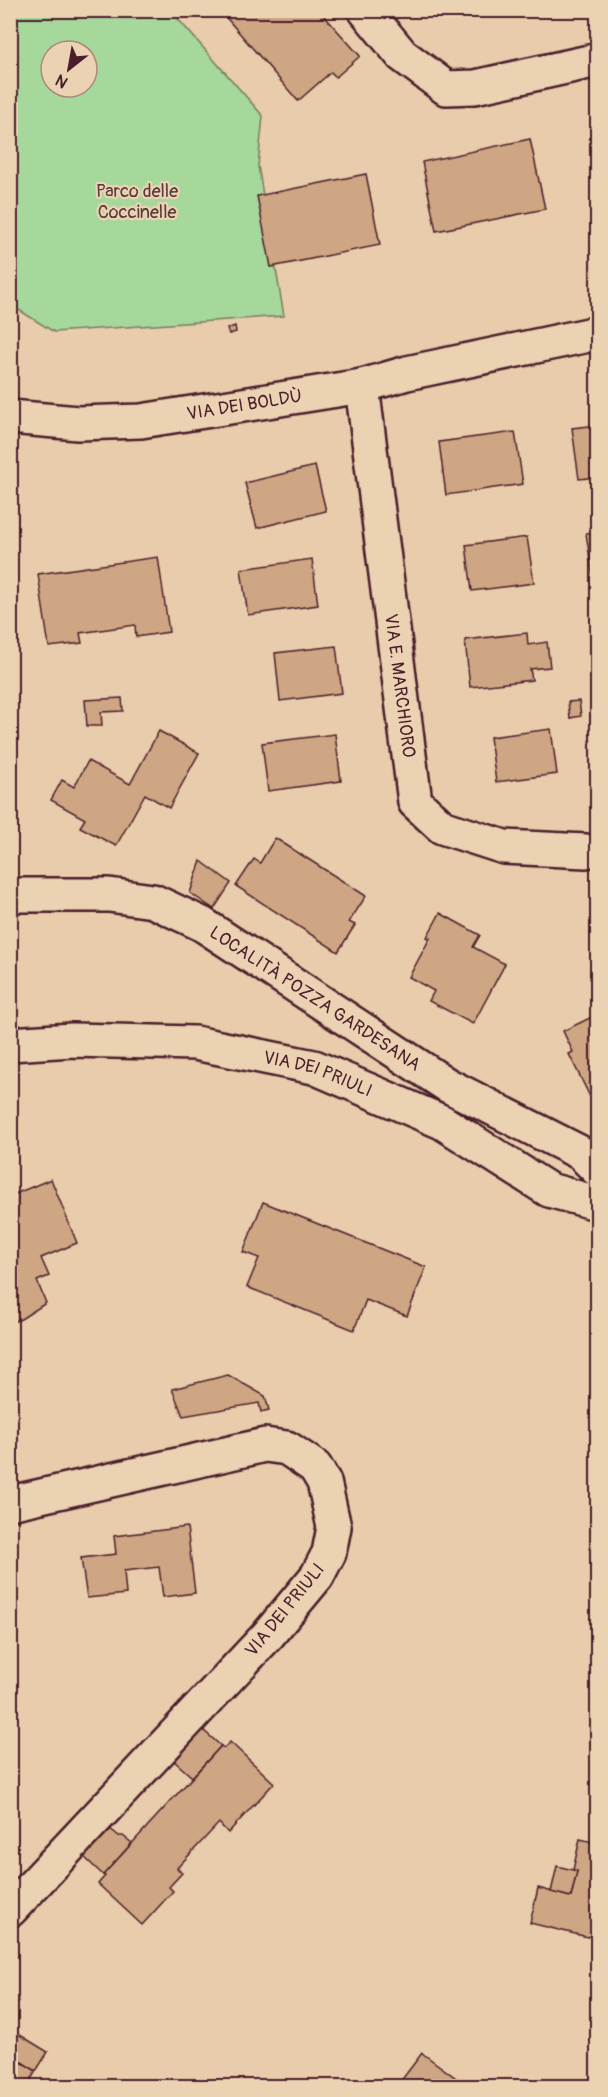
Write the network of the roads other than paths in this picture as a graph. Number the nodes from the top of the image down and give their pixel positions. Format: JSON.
{"nodes":[{"id":1,"x":365,"y":10,"type":"edge"},
{"id":2,"x":597,"y":60,"type":"edge"},
{"id":3,"x":597,"y":309,"type":"edge"},
{"id":4,"x":597,"y":333,"type":"edge"},
{"id":5,"x":407,"y":373,"type":"junction"},
{"id":6,"x":362,"y":386,"type":"junction"},
{"id":7,"x":10,"y":393,"type":"edge"},
{"id":8,"x":10,"y":417,"type":"edge"},
{"id":9,"x":78,"y":423,"type":"junction"},
{"id":10,"x":586,"y":851,"type":"dead end"},
{"id":11,"x":10,"y":895,"type":"edge"},
{"id":12,"x":10,"y":1044,"type":"edge"},
{"id":13,"x":597,"y":1170,"type":"edge"},
{"id":14,"x":597,"y":1201,"type":"edge"},
{"id":15,"x":10,"y":1503,"type":"edge"},
{"id":16,"x":10,"y":1910,"type":"edge"}],
"edges":[{"from":1,"to":2,"type":"street"},
{"from":3,"to":5,"type":"street","name":"VIA DEI BOLDÙ"},
{"from":4,"to":5,"type":"street","name":"VIA DEI BOLDÙ"},
{"from":5,"to":6,"type":"street","name":"VIA DEI BOLDÙ"},
{"from":6,"to":9,"type":"street","name":"VIA DEI BOLDÙ"},
{"from":6,"to":10,"type":"street","name":"VIA E. MARCHIORO"},
{"from":7,"to":9,"type":"street","name":"VIA DEI BOLDÙ"},
{"from":8,"to":9,"type":"street","name":"VIA DEI BOLDÙ"},
{"from":11,"to":13,"type":"street","name":"LOCALITÀ POZZA GARDESANA"},
{"from":12,"to":14,"type":"street","name":"VIA DEI PRIULI"},
{"from":15,"to":16,"type":"street","name":"VIA DEI PRIULI"}]}
